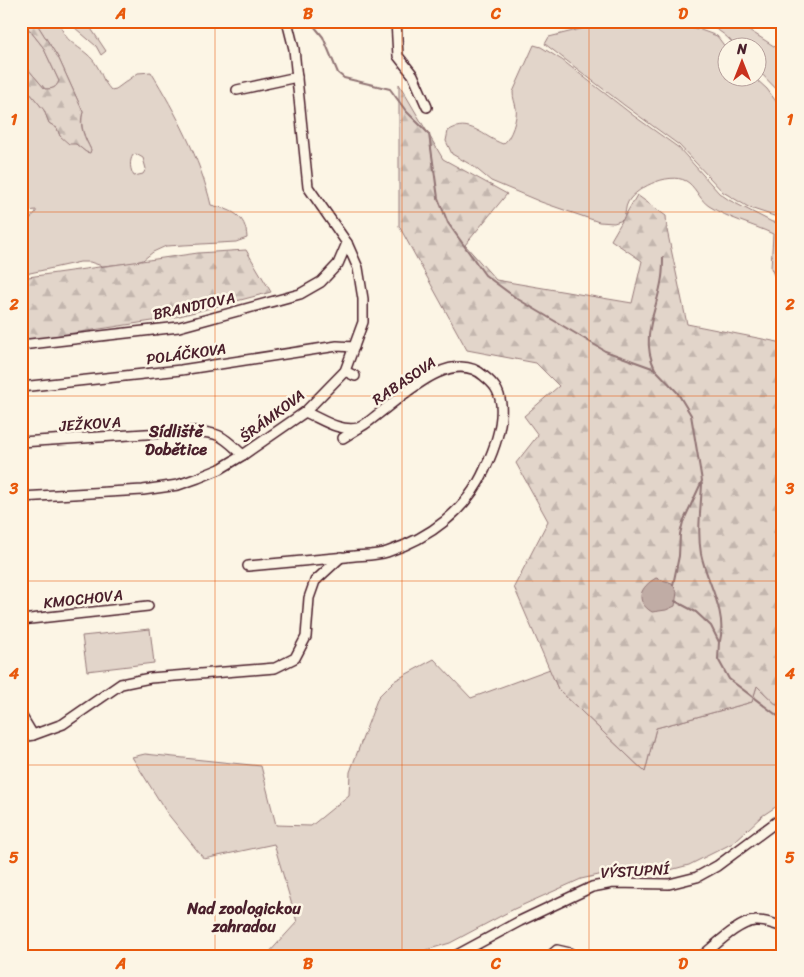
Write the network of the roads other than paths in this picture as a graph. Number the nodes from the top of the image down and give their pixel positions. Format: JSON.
{"nodes":[{"id":1,"x":287,"y":21,"type":"edge"},
{"id":2,"x":396,"y":21,"type":"edge"},
{"id":3,"x":551,"y":21,"type":"edge"},
{"id":4,"x":559,"y":21,"type":"edge"},
{"id":5,"x":297,"y":77,"type":"junction"},
{"id":6,"x":237,"y":90,"type":"dead end"},
{"id":7,"x":427,"y":107,"type":"dead end"},
{"id":8,"x":347,"y":243,"type":"junction"},
{"id":9,"x":21,"y":345,"type":"edge"},
{"id":10,"x":354,"y":347,"type":"junction"},
{"id":11,"x":345,"y":371,"type":"junction"},
{"id":12,"x":355,"y":376,"type":"dead end"},
{"id":13,"x":21,"y":387,"type":"edge"},
{"id":14,"x":305,"y":412,"type":"junction"},
{"id":15,"x":359,"y":428,"type":"junction"},
{"id":16,"x":343,"y":438,"type":"dead end"},
{"id":17,"x":21,"y":442,"type":"edge"},
{"id":18,"x":243,"y":455,"type":"junction"},
{"id":19,"x":21,"y":497,"type":"edge"},
{"id":20,"x":341,"y":557,"type":"junction"},
{"id":21,"x":248,"y":566,"type":"dead end"},
{"id":22,"x":148,"y":606,"type":"dead end"},
{"id":23,"x":21,"y":620,"type":"edge"},
{"id":24,"x":21,"y":715,"type":"edge"},
{"id":25,"x":33,"y":735,"type":"junction"},
{"id":26,"x":21,"y":737,"type":"edge"},
{"id":27,"x":783,"y":817,"type":"edge"},
{"id":28,"x":783,"y":928,"type":"edge"},
{"id":29,"x":21,"y":951,"type":"edge"},
{"id":30,"x":24,"y":956,"type":"edge"},
{"id":31,"x":455,"y":956,"type":"edge"},
{"id":32,"x":550,"y":956,"type":"edge"},
{"id":33,"x":572,"y":956,"type":"edge"},
{"id":34,"x":702,"y":956,"type":"edge"}],
"edges":[{"from":1,"to":5,"type":"street","name":"ŠRÁMKOVA"},
{"from":2,"to":7,"type":"street"},
{"from":3,"to":4,"type":"street"},
{"from":5,"to":6,"type":"street"},
{"from":5,"to":8,"type":"street","name":"ŠRÁMKOVA"},
{"from":8,"to":9,"type":"street","name":"BRANDTOVA"},
{"from":8,"to":10,"type":"street","name":"ŠRÁMKOVA"},
{"from":10,"to":11,"type":"street","name":"ŠRÁMKOVA"},
{"from":10,"to":13,"type":"street","name":"POLÁČKOVA"},
{"from":11,"to":12,"type":"street"},
{"from":11,"to":14,"type":"street","name":"ŠRÁMKOVA"},
{"from":14,"to":15,"type":"street"},
{"from":14,"to":18,"type":"street","name":"ŠRÁMKOVA"},
{"from":15,"to":16,"type":"street","name":"RABASOVA"},
{"from":15,"to":20,"type":"street","name":"RABASOVA"},
{"from":17,"to":18,"type":"street","name":"JEŽKOVA"},
{"from":18,"to":19,"type":"street","name":"ŠRÁMKOVA"},
{"from":20,"to":21,"type":"street","name":"RABASOVA"},
{"from":20,"to":25,"type":"street"},
{"from":22,"to":23,"type":"street","name":"KMOCHOVA"},
{"from":24,"to":25,"type":"street"},
{"from":25,"to":26,"type":"street"},
{"from":27,"to":31,"type":"street","name":"VÝSTUPNÍ"},
{"from":28,"to":34,"type":"street"},
{"from":29,"to":30,"type":"street"},
{"from":32,"to":33,"type":"street"}]}
